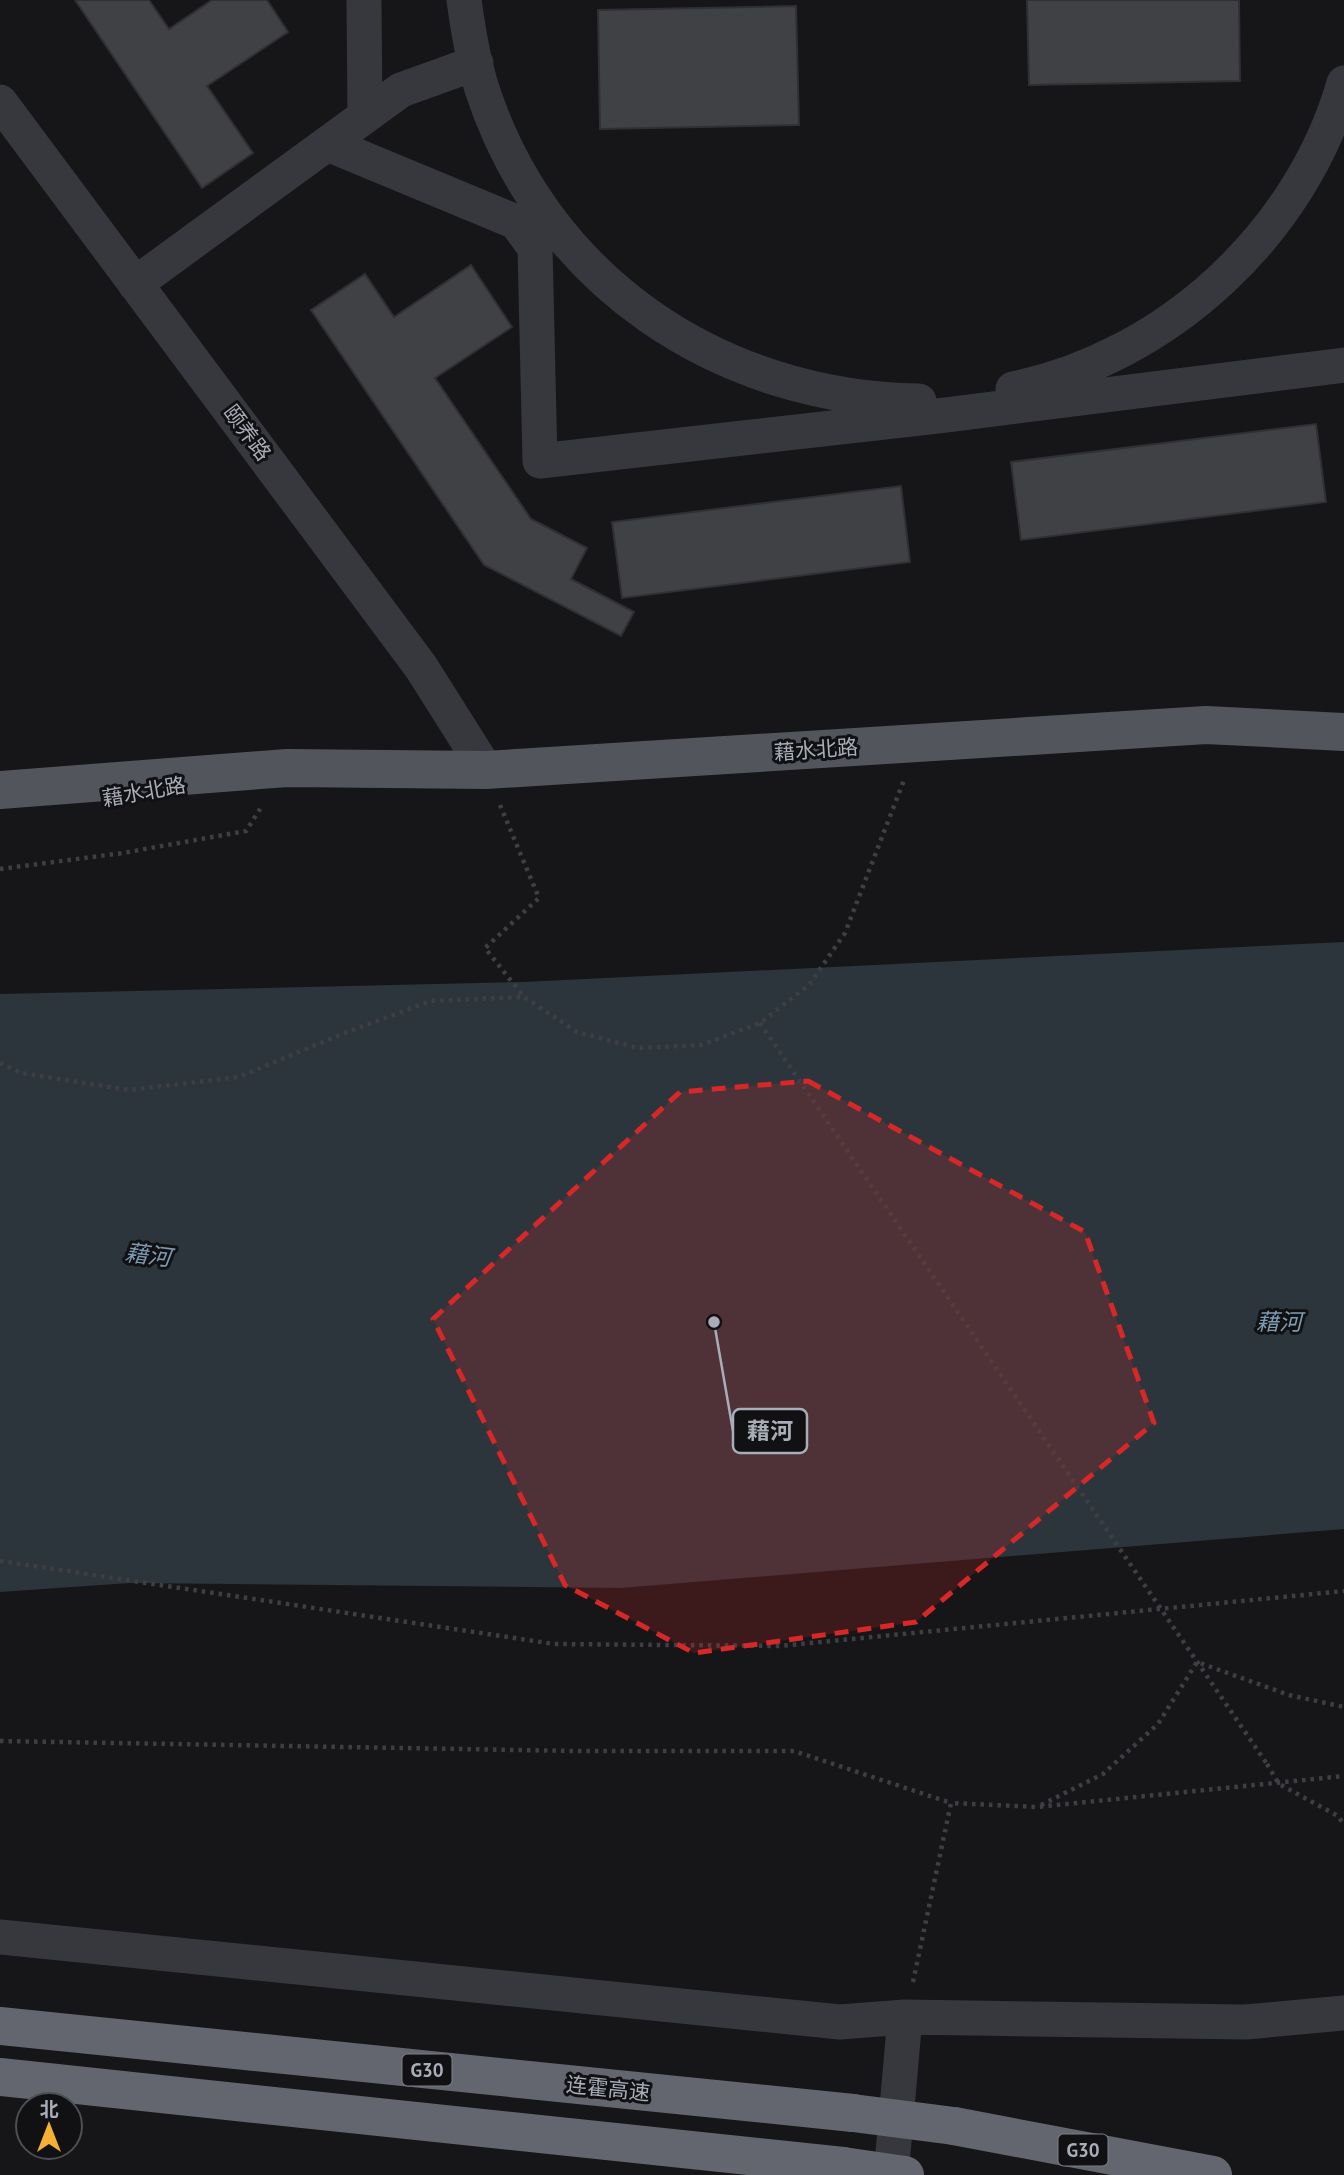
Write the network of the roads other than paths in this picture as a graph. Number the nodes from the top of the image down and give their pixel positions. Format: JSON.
{"nodes":[{"id":1,"x":365,"y":0,"type":"edge"},
{"id":2,"x":464,"y":0,"type":"edge"},
{"id":3,"x":475,"y":63,"type":"junction"},
{"id":4,"x":1344,"y":83,"type":"edge"},
{"id":5,"x":0,"y":102,"type":"edge"},
{"id":6,"x":365,"y":115,"type":"junction"},
{"id":7,"x":328,"y":144,"type":"junction"},
{"id":8,"x":135,"y":284,"type":"junction"},
{"id":9,"x":1344,"y":365,"type":"edge"},
{"id":10,"x":1344,"y":732,"type":"edge"},
{"id":11,"x":287,"y":768,"type":"junction"},
{"id":12,"x":486,"y":770,"type":"junction"},
{"id":13,"x":0,"y":790,"type":"edge"},
{"id":14,"x":0,"y":816,"type":"edge"},
{"id":15,"x":0,"y":1937,"type":"edge"},
{"id":16,"x":1344,"y":2013,"type":"edge"},
{"id":17,"x":905,"y":2017,"type":"junction"},
{"id":18,"x":0,"y":2026,"type":"edge"},
{"id":19,"x":0,"y":2077,"type":"edge"},
{"id":20,"x":891,"y":2175,"type":"edge"},
{"id":21,"x":905,"y":2175,"type":"edge"},
{"id":22,"x":1213,"y":2175,"type":"edge"}],
"edges":[{"from":1,"to":6,"type":"street"},
{"from":2,"to":3,"type":"street"},
{"from":3,"to":4,"type":"street"},
{"from":3,"to":6,"type":"street"},
{"from":5,"to":8,"type":"street","name":"颐养路"},
{"from":6,"to":7,"type":"street"},
{"from":7,"to":8,"type":"street"},
{"from":7,"to":9,"type":"street"},
{"from":8,"to":12,"type":"street","name":"颐养路"},
{"from":10,"to":12,"type":"main road","name":"藉水北路"},
{"from":11,"to":12,"type":"main road","name":"藉水北路"},
{"from":11,"to":13,"type":"main road","name":"藉水北路"},
{"from":11,"to":14,"type":"main road","name":"藉水北路"},
{"from":15,"to":17,"type":"street"},
{"from":16,"to":17,"type":"street"},
{"from":17,"to":20,"type":"street"},
{"from":18,"to":22,"type":"highway","name":"连霍高速","number":"G30","bridge":true},
{"from":19,"to":21,"type":"highway","bridge":true}]}
